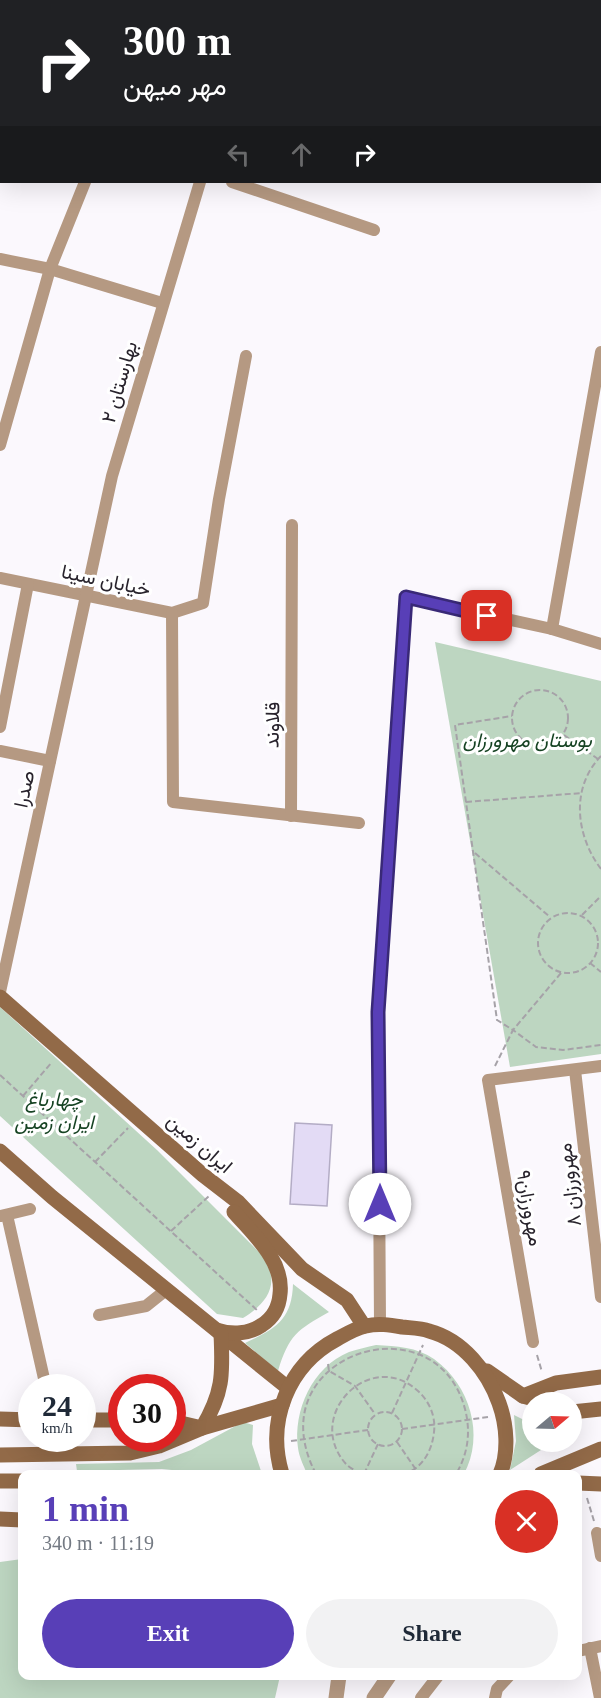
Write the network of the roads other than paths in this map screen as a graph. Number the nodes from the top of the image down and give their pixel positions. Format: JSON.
{"nodes":[{"id":1,"x":85,"y":183,"type":"edge"},
{"id":2,"x":200,"y":183,"type":"edge"},
{"id":3,"x":235,"y":183,"type":"edge"},
{"id":4,"x":374,"y":230,"type":"dead end"},
{"id":5,"x":0,"y":259,"type":"edge"},
{"id":6,"x":50,"y":269,"type":"junction"},
{"id":7,"x":162,"y":303,"type":"junction"},
{"id":8,"x":601,"y":352,"type":"edge"},
{"id":9,"x":246,"y":356,"type":"dead end"},
{"id":10,"x":595,"y":412,"type":"edge"},
{"id":11,"x":1,"y":438,"type":"edge"},
{"id":12,"x":292,"y":525,"type":"dead end"},
{"id":13,"x":0,"y":578,"type":"edge"},
{"id":14,"x":28,"y":584,"type":"junction"},
{"id":15,"x":85,"y":595,"type":"junction"},
{"id":16,"x":172,"y":613,"type":"junction"},
{"id":17,"x":552,"y":629,"type":"junction"},
{"id":18,"x":601,"y":644,"type":"edge"},
{"id":19,"x":0,"y":727,"type":"edge"},
{"id":20,"x":0,"y":751,"type":"edge"},
{"id":21,"x":50,"y":761,"type":"junction"},
{"id":22,"x":291,"y":816,"type":"junction"},
{"id":23,"x":359,"y":823,"type":"dead end"},
{"id":24,"x":0,"y":992,"type":"edge"},
{"id":25,"x":0,"y":997,"type":"edge"},
{"id":26,"x":601,"y":1066,"type":"edge"},
{"id":27,"x":575,"y":1070,"type":"junction"},
{"id":28,"x":0,"y":1151,"type":"edge"},
{"id":29,"x":203,"y":1175,"type":"junction"},
{"id":30,"x":30,"y":1209,"type":"dead end"},
{"id":31,"x":3,"y":1215,"type":"edge"},
{"id":32,"x":166,"y":1290,"type":"junction"},
{"id":33,"x":601,"y":1297,"type":"edge"},
{"id":34,"x":99,"y":1315,"type":"dead end"},
{"id":35,"x":380,"y":1324,"type":"junction"},
{"id":36,"x":364,"y":1326,"type":"junction"},
{"id":37,"x":218,"y":1332,"type":"junction"},
{"id":38,"x":533,"y":1342,"type":"road end"},
{"id":39,"x":480,"y":1366,"type":"junction"},
{"id":40,"x":43,"y":1374,"type":"edge"},
{"id":41,"x":601,"y":1377,"type":"edge"},
{"id":42,"x":288,"y":1388,"type":"junction"},
{"id":43,"x":532,"y":1392,"type":"edge"},
{"id":44,"x":522,"y":1395,"type":"edge"},
{"id":45,"x":282,"y":1405,"type":"junction"},
{"id":46,"x":601,"y":1409,"type":"edge"},
{"id":47,"x":582,"y":1411,"type":"edge"},
{"id":48,"x":0,"y":1419,"type":"edge"},
{"id":49,"x":18,"y":1420,"type":"edge"},
{"id":50,"x":186,"y":1425,"type":"edge"},
{"id":51,"x":202,"y":1428,"type":"junction"},
{"id":52,"x":601,"y":1449,"type":"edge"},
{"id":53,"x":0,"y":1455,"type":"edge"},
{"id":54,"x":281,"y":1470,"type":"edge"},
{"id":55,"x":501,"y":1470,"type":"edge"},
{"id":56,"x":551,"y":1470,"type":"edge"},
{"id":57,"x":0,"y":1481,"type":"edge"},
{"id":58,"x":18,"y":1481,"type":"edge"},
{"id":59,"x":582,"y":1484,"type":"edge"},
{"id":60,"x":601,"y":1484,"type":"edge"},
{"id":61,"x":0,"y":1520,"type":"edge"},
{"id":62,"x":18,"y":1520,"type":"edge"},
{"id":63,"x":597,"y":1533,"type":"road end"},
{"id":64,"x":601,"y":1556,"type":"edge"},
{"id":65,"x":590,"y":1648,"type":"edge"},
{"id":66,"x":338,"y":1680,"type":"edge"},
{"id":67,"x":386,"y":1680,"type":"edge"},
{"id":68,"x":435,"y":1680,"type":"edge"},
{"id":69,"x":505,"y":1680,"type":"edge"},
{"id":70,"x":336,"y":1698,"type":"edge"},
{"id":71,"x":374,"y":1698,"type":"edge"},
{"id":72,"x":421,"y":1698,"type":"edge"},
{"id":73,"x":495,"y":1698,"type":"edge"},
{"id":74,"x":600,"y":1698,"type":"edge"}],
"edges":[{"from":1,"to":6,"type":"street"},
{"from":2,"to":7,"type":"street","name":"بهارستان ۲"},
{"from":3,"to":4,"type":"street"},
{"from":5,"to":6,"type":"street"},
{"from":6,"to":7,"type":"street"},
{"from":6,"to":11,"type":"street"},
{"from":7,"to":15,"type":"street","name":"بهارستان ۲"},
{"from":8,"to":10,"type":"street"},
{"from":9,"to":16,"type":"street","name":"خیابان سینا"},
{"from":10,"to":17,"type":"street"},
{"from":12,"to":22,"type":"street","name":"قلاوند"},
{"from":13,"to":14,"type":"street","name":"خیابان سینا"},
{"from":14,"to":15,"type":"street","name":"خیابان سینا"},
{"from":14,"to":19,"type":"street"},
{"from":15,"to":16,"type":"street","name":"خیابان سینا"},
{"from":15,"to":21,"type":"street","name":"صدرا"},
{"from":16,"to":22,"type":"street"},
{"from":17,"to":18,"type":"street"},
{"from":17,"to":35,"type":"street"},
{"from":20,"to":21,"type":"street"},
{"from":21,"to":24,"type":"street","name":"صدرا"},
{"from":22,"to":23,"type":"street"},
{"from":25,"to":29,"type":"main road","name":"ایران زمین"},
{"from":26,"to":27,"type":"street"},
{"from":27,"to":33,"type":"street","name":"مهرورزان ۸"},
{"from":27,"to":38,"type":"street","name":"مهرورزان۹"},
{"from":28,"to":32,"type":"main road"},
{"from":29,"to":36,"type":"main road","name":"ایران زمین"},
{"from":29,"to":37,"type":"main road"},
{"from":30,"to":31,"type":"street"},
{"from":31,"to":40,"type":"street"},
{"from":32,"to":34,"type":"street"},
{"from":32,"to":37,"type":"main road"},
{"from":35,"to":36,"type":"main road"},
{"from":35,"to":39,"type":"main road"},
{"from":36,"to":42,"type":"main road"},
{"from":37,"to":42,"type":"main road"},
{"from":37,"to":51,"type":"main road"},
{"from":39,"to":44,"type":"main road"},
{"from":39,"to":55,"type":"main road"},
{"from":41,"to":43,"type":"main road"},
{"from":42,"to":45,"type":"main road"},
{"from":45,"to":51,"type":"main road"},
{"from":45,"to":54,"type":"main road"},
{"from":46,"to":47,"type":"main road"},
{"from":48,"to":49,"type":"main road"},
{"from":50,"to":51,"type":"main road"},
{"from":51,"to":53,"type":"main road"},
{"from":52,"to":56,"type":"main road"},
{"from":57,"to":58,"type":"main road"},
{"from":59,"to":60,"type":"main road"},
{"from":61,"to":62,"type":"main road"},
{"from":63,"to":64,"type":"street"},
{"from":65,"to":74,"type":"street"},
{"from":66,"to":70,"type":"street"},
{"from":67,"to":71,"type":"street"},
{"from":68,"to":72,"type":"street"},
{"from":69,"to":73,"type":"street"}]}
